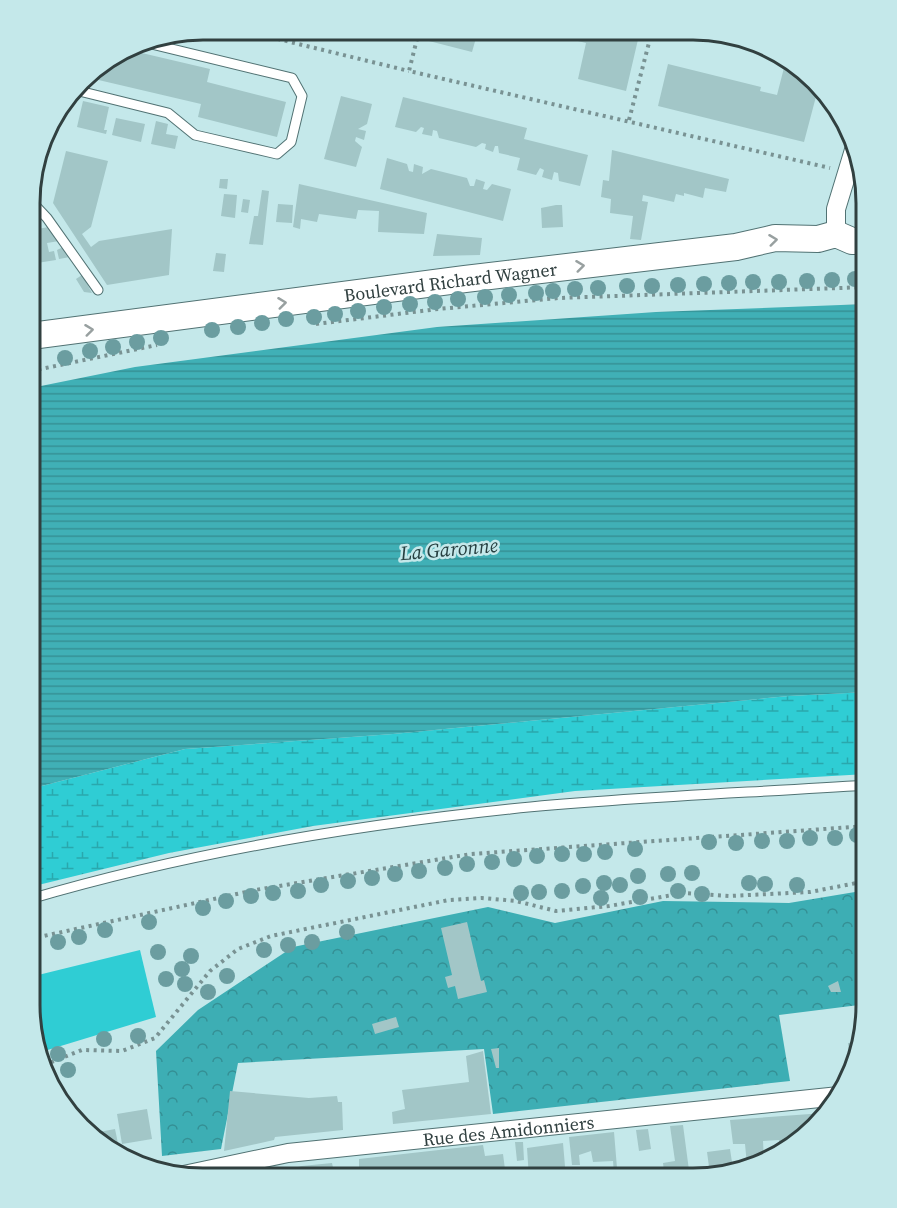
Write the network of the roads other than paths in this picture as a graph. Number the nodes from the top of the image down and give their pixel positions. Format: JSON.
{"nodes":[{"id":1,"x":160,"y":46,"type":"edge"},
{"id":2,"x":85,"y":92,"type":"edge"},
{"id":3,"x":851,"y":162,"type":"edge"},
{"id":4,"x":40,"y":210,"type":"edge"},
{"id":5,"x":836,"y":234,"type":"junction"},
{"id":6,"x":856,"y":241,"type":"edge"},
{"id":7,"x":98,"y":290,"type":"dead end"},
{"id":8,"x":40,"y":335,"type":"edge"},
{"id":9,"x":856,"y":786,"type":"edge"},
{"id":10,"x":40,"y":897,"type":"edge"},
{"id":11,"x":827,"y":1097,"type":"edge"},
{"id":12,"x":217,"y":1168,"type":"edge"}],
"edges":[{"from":1,"to":2,"type":"lane"},
{"from":3,"to":5,"type":"street"},
{"from":4,"to":7,"type":"lane"},
{"from":5,"to":6,"type":"street","name":"Boulevard Richard Wagner"},
{"from":8,"to":5,"type":"street","name":"Boulevard Richard Wagner","one_way":true},
{"from":9,"to":10,"type":"lane"},
{"from":11,"to":12,"type":"street","name":"Rue des Amidonniers"}]}
